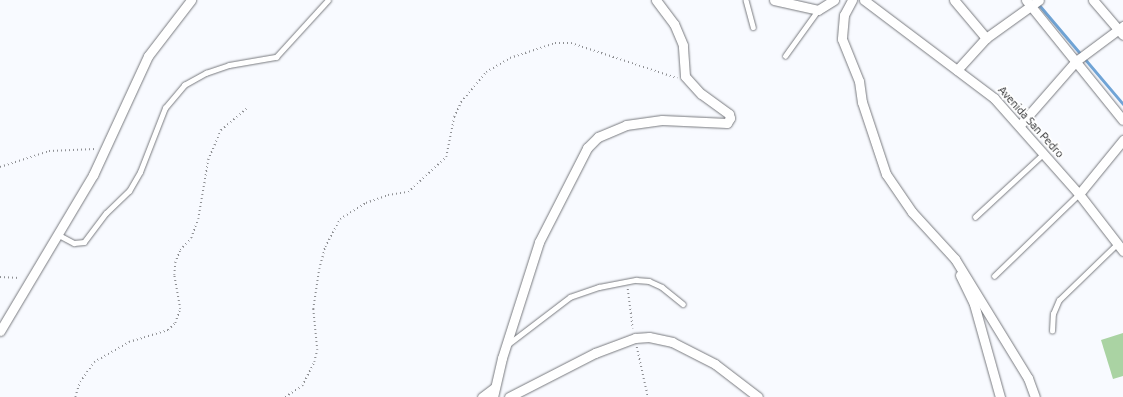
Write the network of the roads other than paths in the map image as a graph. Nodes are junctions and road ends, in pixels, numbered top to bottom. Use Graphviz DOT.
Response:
graph roads {
  1 [pos="191,0"];
  2 [pos="328,0"];
  3 [pos="656,0"];
  4 [pos="746,0"];
  5 [pos="774,0"];
  6 [pos="834,0"];
  7 [pos="852,0"];
  8 [pos="864,0"];
  9 [pos="954,0"];
  10 [pos="1039,0"];
  11 [pos="1093,0"];
  12 [pos="1029,3"];
  13 [pos="818,10"];
  14 [pos="753,27"];
  15 [pos="1121,30"];
  16 [pos="986,38"];
  17 [pos="785,56"];
  18 [pos="1076,61"];
  19 [pos="957,70"];
  20 [pos="1123,120"];
  21 [pos="1020,124"];
  22 [pos="1123,140"];
  23 [pos="1044,153"];
  24 [pos="1079,194"];
  25 [pos="975,217"];
  26 [pos="59,235"];
  27 [pos="1120,248"];
  28 [pos="956,259"];
  29 [pos="994,276"];
  30 [pos="683,304"];
  31 [pos="1052,330"];
  32 [pos="0,331"];
  33 [pos="506,346"];
  34 [pos="494,388"];
  35 [pos="482,397"];
  36 [pos="493,397"];
  37 [pos="509,397"];
  38 [pos="758,397"];
  39 [pos="1000,397"];
  40 [pos="1035,397"];
  1 -- 26 [label="street"];
  2 -- 26 [label="lane"];
  3 -- 33 [label="street"];
  4 -- 14 [label="lane"];
  5 -- 13 [label="street"];
  6 -- 13 [label="street"];
  7 -- 28 [label="street"];
  8 -- 19 [label="street, Avenida San Pedro"];
  9 -- 16 [label="street"];
  10 -- 12 [label="street"];
  11 -- 15 [label="street"];
  12 -- 16 [label="street"];
  12 -- 18 [label="street"];
  13 -- 17 [label="lane"];
  15 -- 18 [label="street"];
  16 -- 19 [label="street"];
  18 -- 20 [label="street"];
  18 -- 21 [label="street"];
  19 -- 21 [label="street, Avenida San Pedro"];
  21 -- 23 [label="street, Avenida San Pedro"];
  22 -- 24 [label="street"];
  23 -- 24 [label="street, Avenida San Pedro"];
  23 -- 25 [label="lane"];
  24 -- 27 [label="street, Avenida San Pedro"];
  24 -- 29 [label="lane"];
  26 -- 32 [label="street"];
  27 -- 31 [label="lane"];
  28 -- 39 [label="street"];
  28 -- 40 [label="street"];
  30 -- 33 [label="lane"];
  33 -- 34 [label="street"];
  34 -- 35 [label="street"];
  34 -- 36 [label="street"];
  37 -- 38 [label="street"];
}
